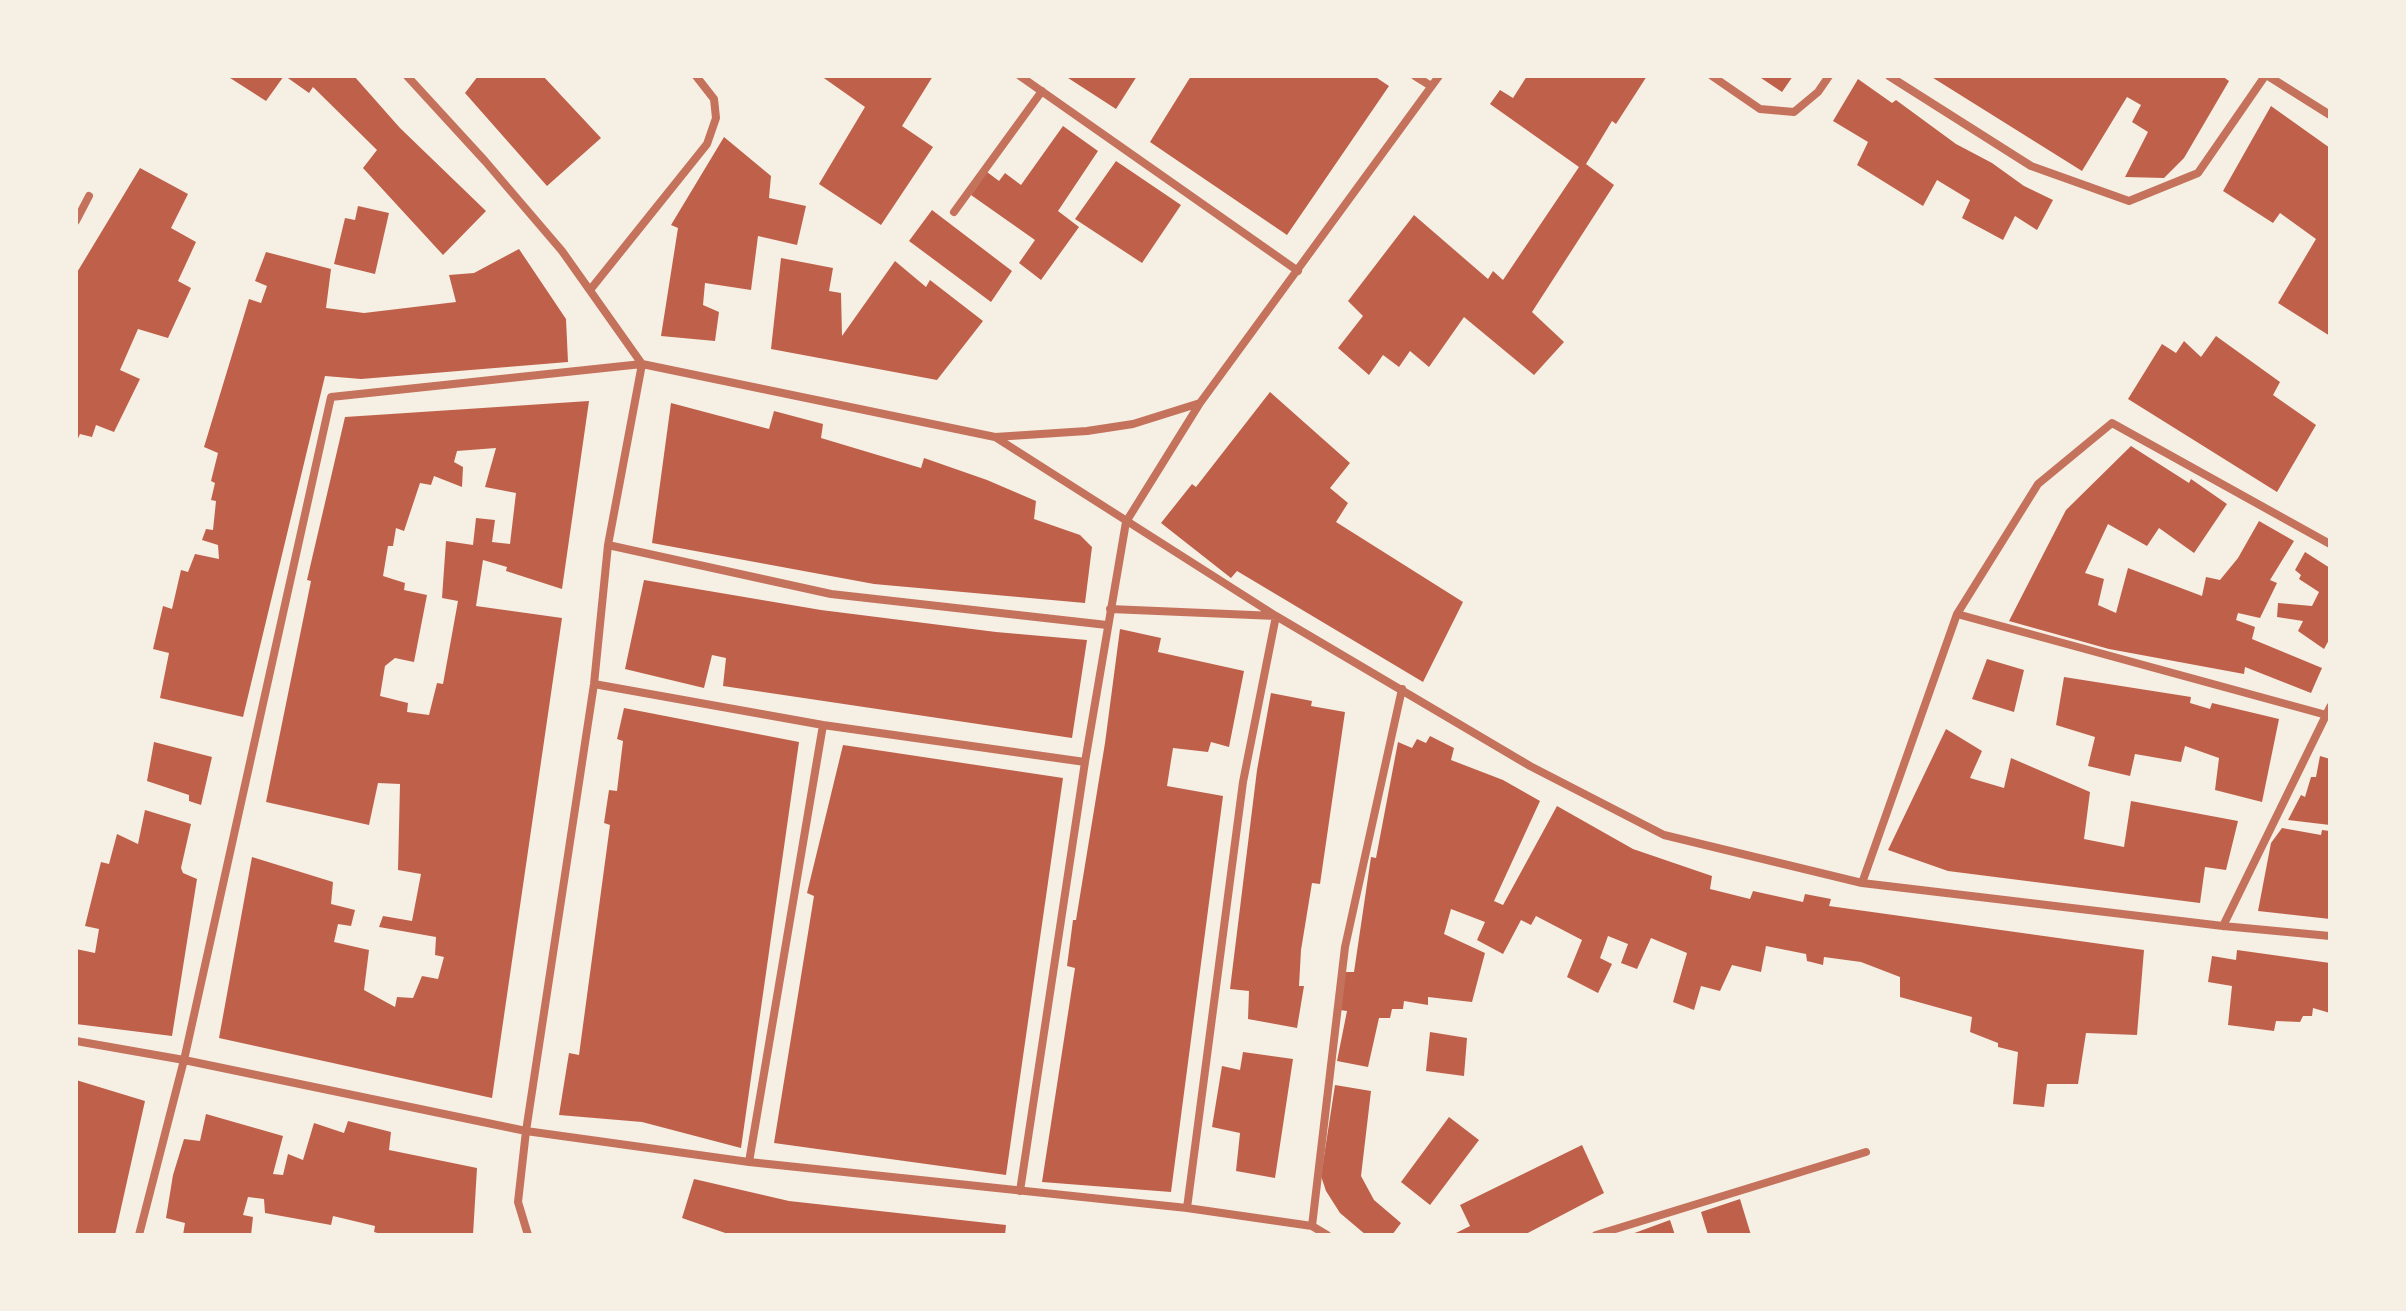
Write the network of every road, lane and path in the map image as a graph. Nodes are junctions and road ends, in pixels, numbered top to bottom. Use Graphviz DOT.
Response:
graph roads {
  1 [pos="407,76"];
  2 [pos="696,76"];
  3 [pos="1020,76"];
  4 [pos="1415,76"];
  5 [pos="1439,76"];
  6 [pos="1712,76"];
  7 [pos="1829,76"];
  8 [pos="1889,76"];
  9 [pos="2266,76"];
  10 [pos="1431,86"];
  11 [pos="1042,91"];
  12 [pos="2330,115"];
  13 [pos="89,196"];
  14 [pos="954,212"];
  15 [pos="76,221"];
  16 [pos="1298,271"];
  17 [pos="590,290"];
  18 [pos="642,364"];
  19 [pos="1200,403"];
  20 [pos="995,437"];
  21 [pos="1126,522"];
  22 [pos="2330,544"];
  23 [pos="608,545"];
  24 [pos="1110,609"];
  25 [pos="1957,614"];
  26 [pos="1276,616"];
  27 [pos="1107,625"];
  28 [pos="594,684"];
  29 [pos="1402,689"];
  30 [pos="2328,713"];
  31 [pos="823,725"];
  32 [pos="1085,762"];
  33 [pos="1862,883"];
  34 [pos="2223,926"];
  35 [pos="2330,936"];
  36 [pos="76,1041"];
  37 [pos="184,1060"];
  38 [pos="526,1131"];
  39 [pos="1866,1152"];
  40 [pos="749,1162"];
  41 [pos="1020,1191"];
  42 [pos="1187,1208"];
  43 [pos="1312,1226"];
  44 [pos="139,1235"];
  45 [pos="528,1235"];
  46 [pos="1327,1235"];
  47 [pos="1596,1235"];
  1 -- 17 [label="street"];
  2 -- 17 [label="street"];
  3 -- 11 [label="street"];
  4 -- 10 [label="street"];
  5 -- 10 [label="street"];
  6 -- 7 [label="street"];
  8 -- 9 [label="street"];
  9 -- 12 [label="street"];
  10 -- 16 [label="street"];
  11 -- 14 [label="street"];
  11 -- 16 [label="street"];
  13 -- 15 [label="street"];
  16 -- 19 [label="street"];
  17 -- 18 [label="street"];
  18 -- 20 [label="street"];
  18 -- 23 [label="street"];
  18 -- 37 [label="street"];
  19 -- 20 [label="street"];
  19 -- 21 [label="street"];
  20 -- 21 [label="street"];
  21 -- 24 [label="street"];
  21 -- 26 [label="street"];
  22 -- 25 [label="street"];
  23 -- 27 [label="street"];
  23 -- 28 [label="street"];
  24 -- 26 [label="street"];
  24 -- 27 [label="street"];
  25 -- 30 [label="street"];
  25 -- 33 [label="street"];
  26 -- 29 [label="street"];
  26 -- 42 [label="street"];
  27 -- 32 [label="street"];
  28 -- 31 [label="street"];
  28 -- 38 [label="street"];
  29 -- 33 [label="street"];
  29 -- 43 [label="street"];
  30 -- 34 [label="street"];
  31 -- 32 [label="street"];
  31 -- 40 [label="street"];
  32 -- 41 [label="street"];
  33 -- 34 [label="street"];
  34 -- 35 [label="street"];
  36 -- 37 [label="street"];
  37 -- 38 [label="street"];
  37 -- 44 [label="street"];
  38 -- 40 [label="street"];
  38 -- 45 [label="street"];
  39 -- 47 [label="street"];
  40 -- 41 [label="street"];
  41 -- 42 [label="street"];
  42 -- 43 [label="street"];
  43 -- 46 [label="street"];
}
